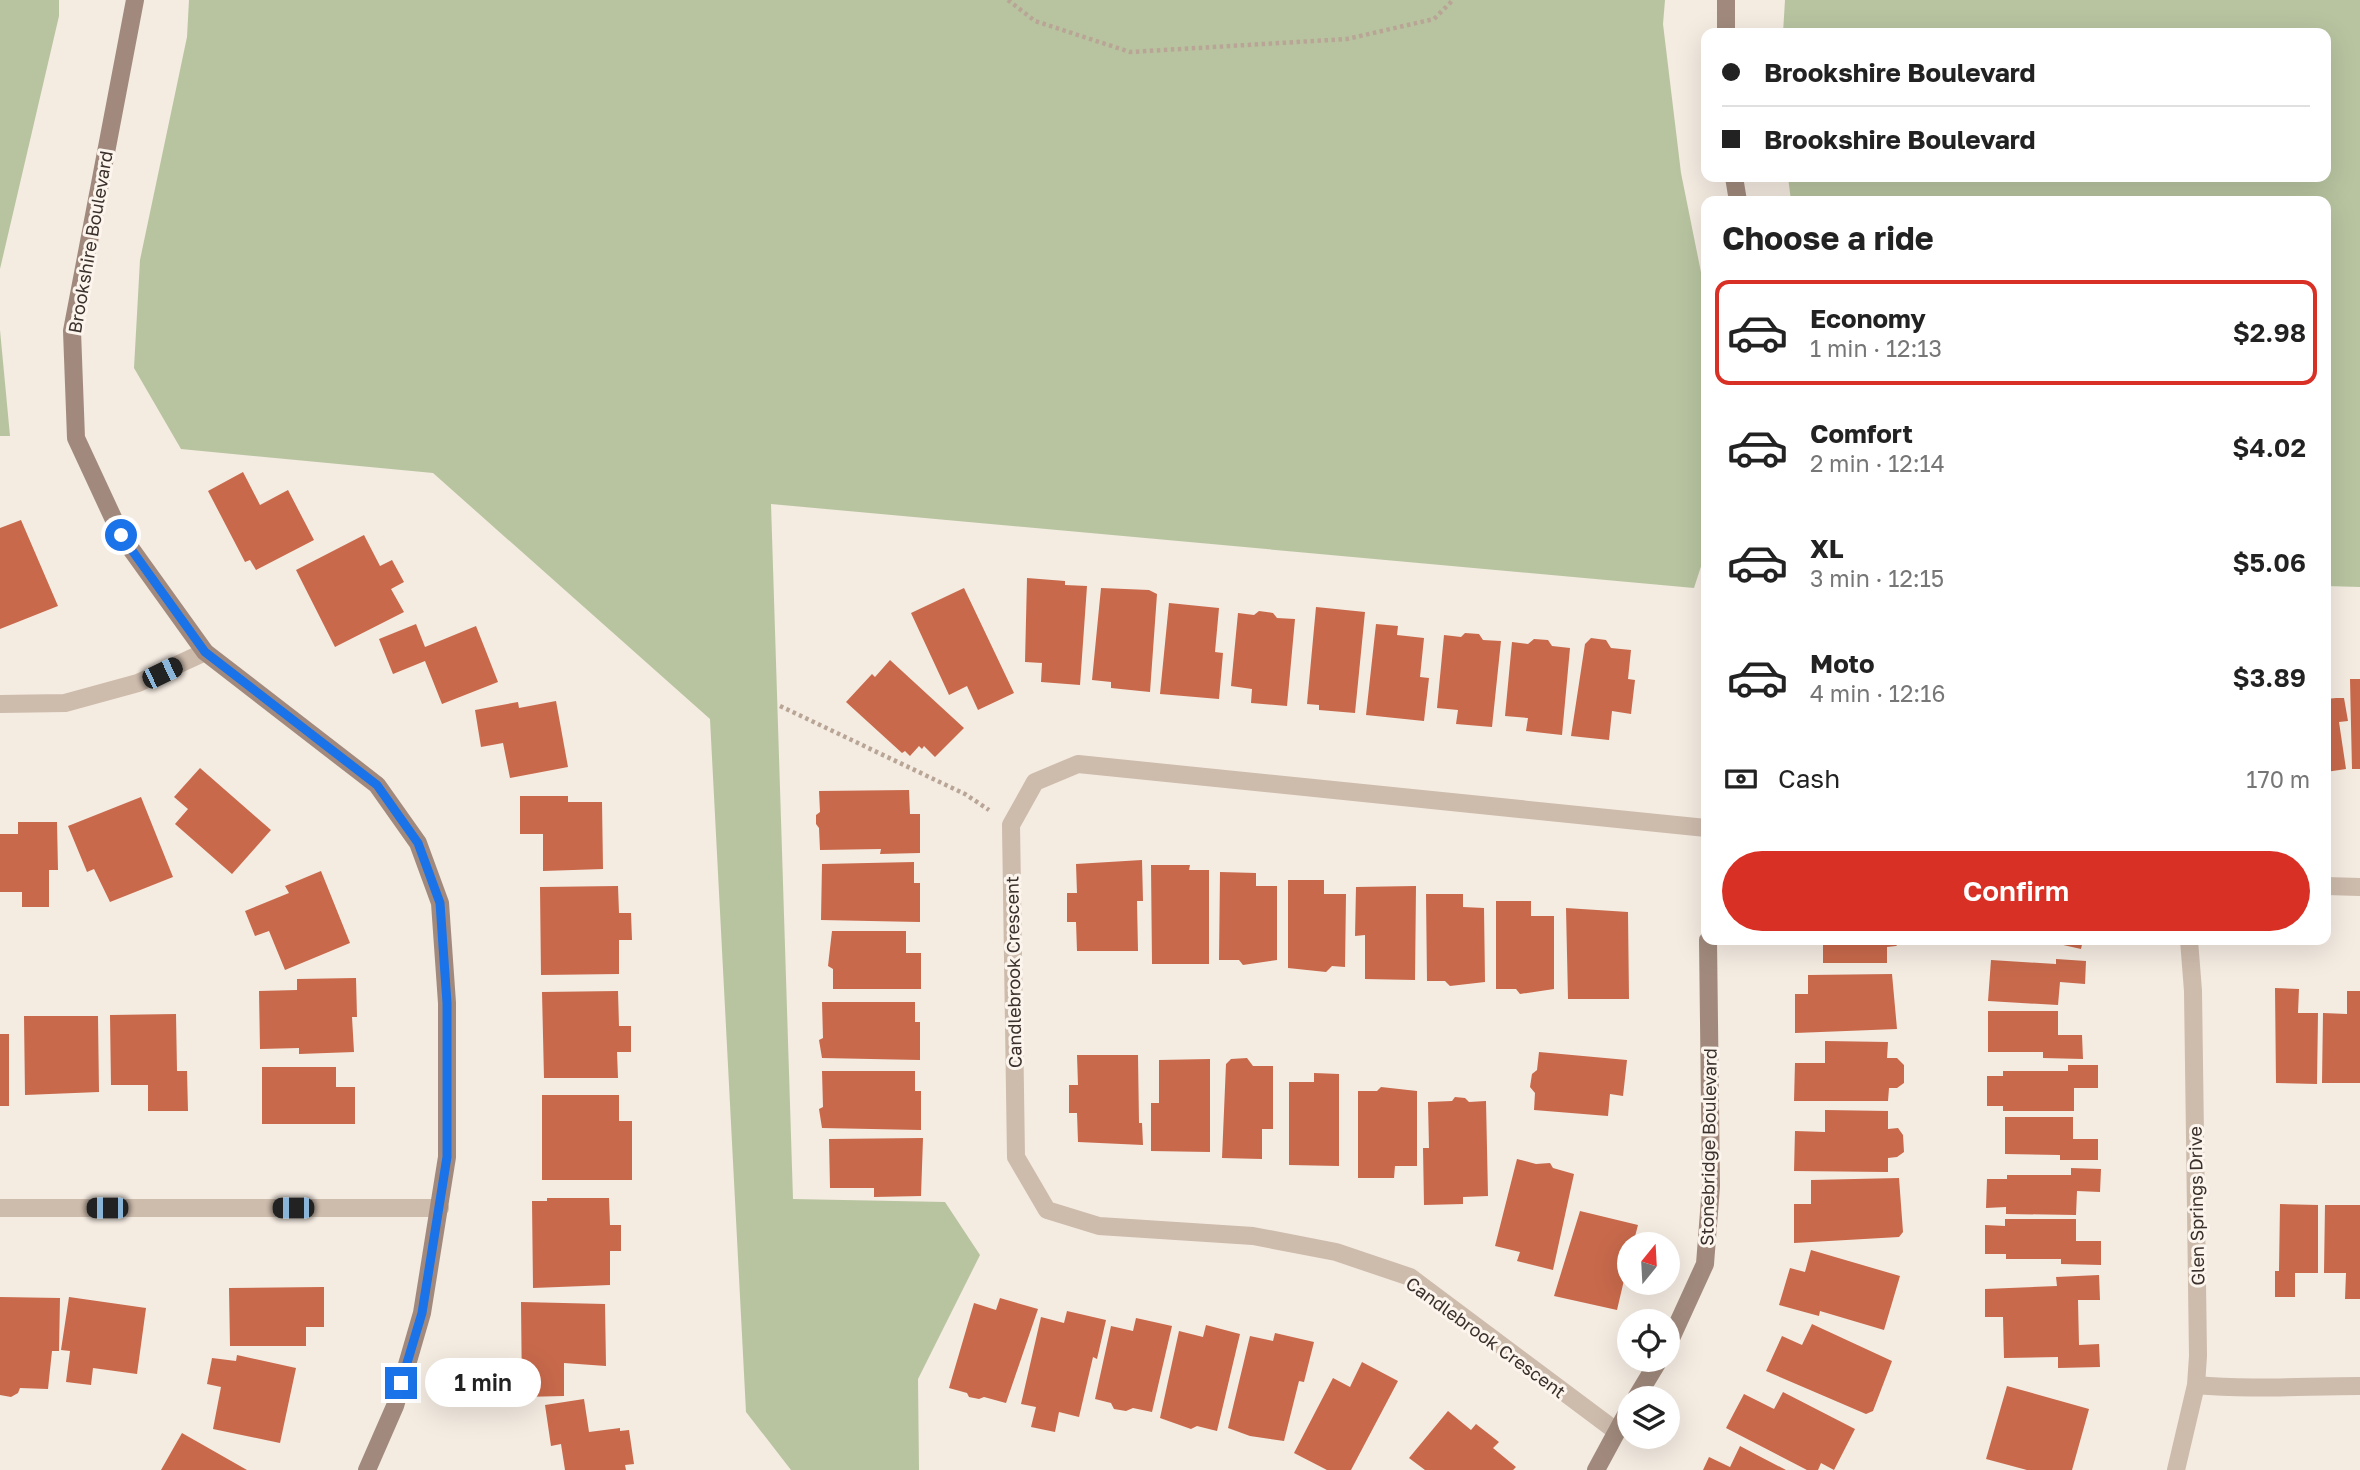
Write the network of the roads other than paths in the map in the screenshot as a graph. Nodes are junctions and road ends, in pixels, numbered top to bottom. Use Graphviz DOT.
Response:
graph roads {
  1 [pos="135,0"];
  2 [pos="1726,0"];
  3 [pos="1726,28"];
  4 [pos="205,652"];
  5 [pos="0,704"];
  6 [pos="1701,827"];
  7 [pos="2331,886"];
  8 [pos="2360,887"];
  9 [pos="1708,945"];
  10 [pos="2189,945"];
  11 [pos="0,1208"];
  12 [pos="440,1208"];
  13 [pos="1680,1319"];
  14 [pos="2196,1385"];
  15 [pos="2360,1386"];
  16 [pos="1616,1431"];
  17 [pos="367,1470"];
  18 [pos="1596,1470"];
  19 [pos="2176,1470"];
  1 -- 4 [label="street, Brookshire Boulevard"];
  2 -- 3 [label="street"];
  4 -- 5 [label="street"];
  4 -- 12 [label="street, Brookshire Boulevard"];
  6 -- 16 [label="street, Candlebrook Crescent"];
  7 -- 8 [label="street"];
  9 -- 13 [label="street, Stonebridge Boulevard"];
  10 -- 14 [label="street, Glen Springs Drive"];
  11 -- 12 [label="street"];
  12 -- 17 [label="street, Brookshire Boulevard"];
  14 -- 15 [label="street"];
  14 -- 19 [label="street, Glen Springs Drive"];
  16 -- 18 [label="street"];
}
